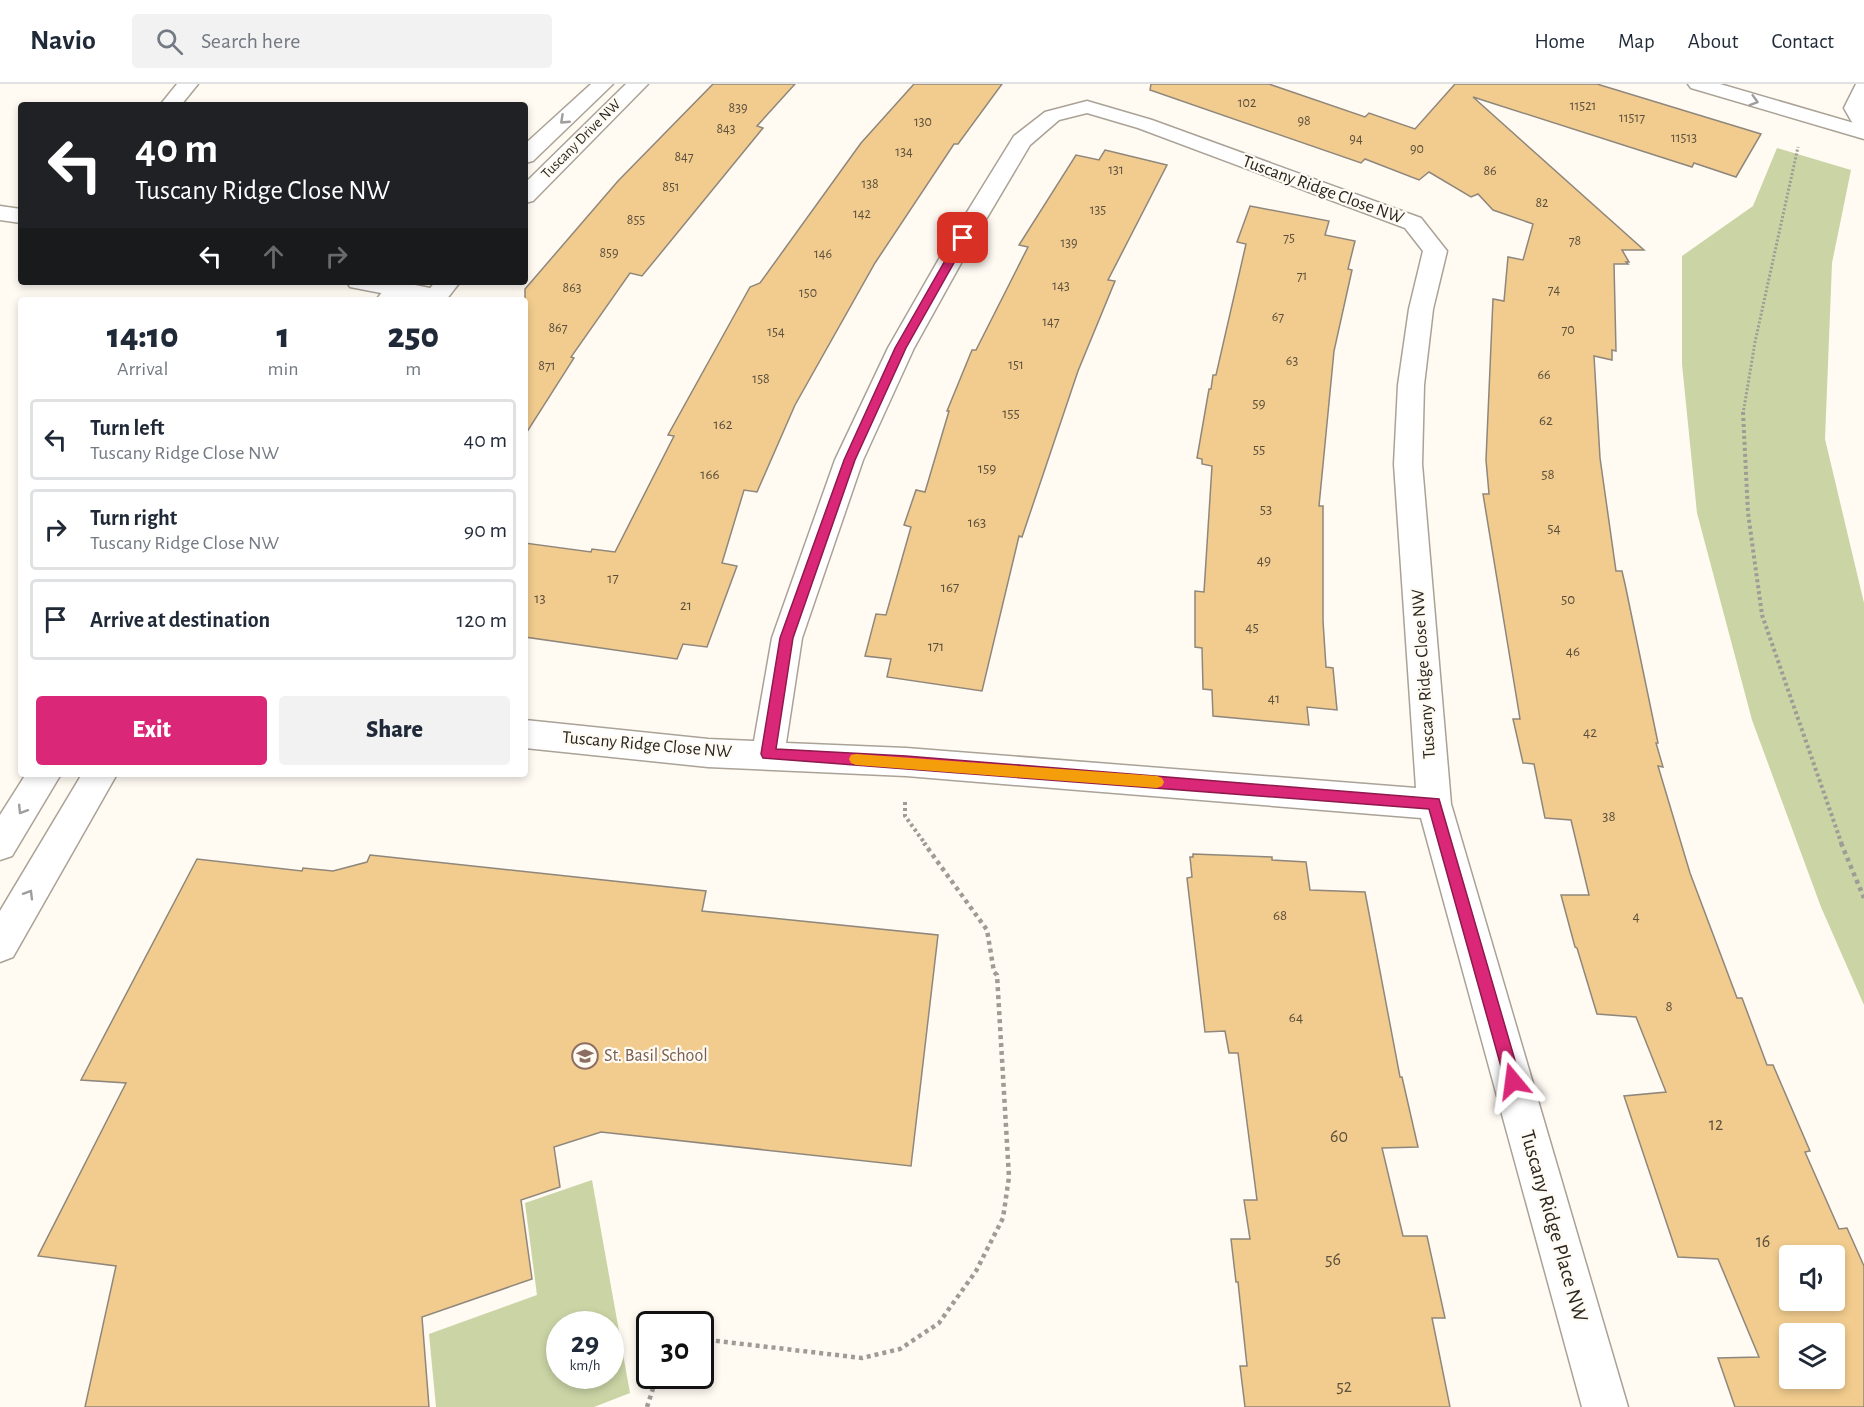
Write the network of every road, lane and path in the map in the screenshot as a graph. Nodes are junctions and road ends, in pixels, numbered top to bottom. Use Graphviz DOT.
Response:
graph roads {
  1 [pos="188,84"];
  2 [pos="603,84"];
  3 [pos="638,84"];
  4 [pos="1698,84"];
  5 [pos="1864,87"];
  6 [pos="1831,101"];
  7 [pos="173,102"];
  8 [pos="1859,110"];
  9 [pos="1864,128"];
  10 [pos="1864,133"];
  11 [pos="1800,142"];
  12 [pos="528,153"];
  13 [pos="528,193"];
  14 [pos="0,213"];
  15 [pos="18,216"];
  16 [pos="371,285"];
  17 [pos="396,291"];
  18 [pos="439,293"];
  19 [pos="528,734"];
  20 [pos="768,754"];
  21 [pos="906,762"];
  22 [pos="42,777"];
  23 [pos="98,777"];
  24 [pos="1434,804"];
  25 [pos="0,845"];
  26 [pos="1864,898"];
  27 [pos="0,945"];
  28 [pos="714,1341"];
  29 [pos="653,1389"];
  30 [pos="648,1407"];
  31 [pos="1605,1407"];
  1 -- 7 [label="street"];
  2 -- 12 [label="street, Tuscany Drive NW, one-way"];
  3 -- 13 [label="street, Tuscany Drive NW"];
  4 -- 10 [label="street, one-way"];
  5 -- 8 [label="street"];
  6 -- 8 [label="street"];
  8 -- 9 [label="street"];
  11 -- 26 [label="path"];
  14 -- 15 [label="street"];
  16 -- 17 [label="street"];
  17 -- 18 [label="street"];
  19 -- 20 [label="street, Tuscany Ridge Close NW"];
  20 -- 21 [label="street, Tuscany Ridge Close NW"];
  20 -- 24 [label="street, Tuscany Ridge Close NW"];
  21 -- 24 [label="street, Tuscany Ridge Close NW"];
  21 -- 28 [label="path"];
  22 -- 25 [label="street, one-way"];
  27 -- 23 [label="street, one-way"];
  24 -- 31 [label="street, Tuscany Ridge Place NW"];
  29 -- 30 [label="path"];
}
